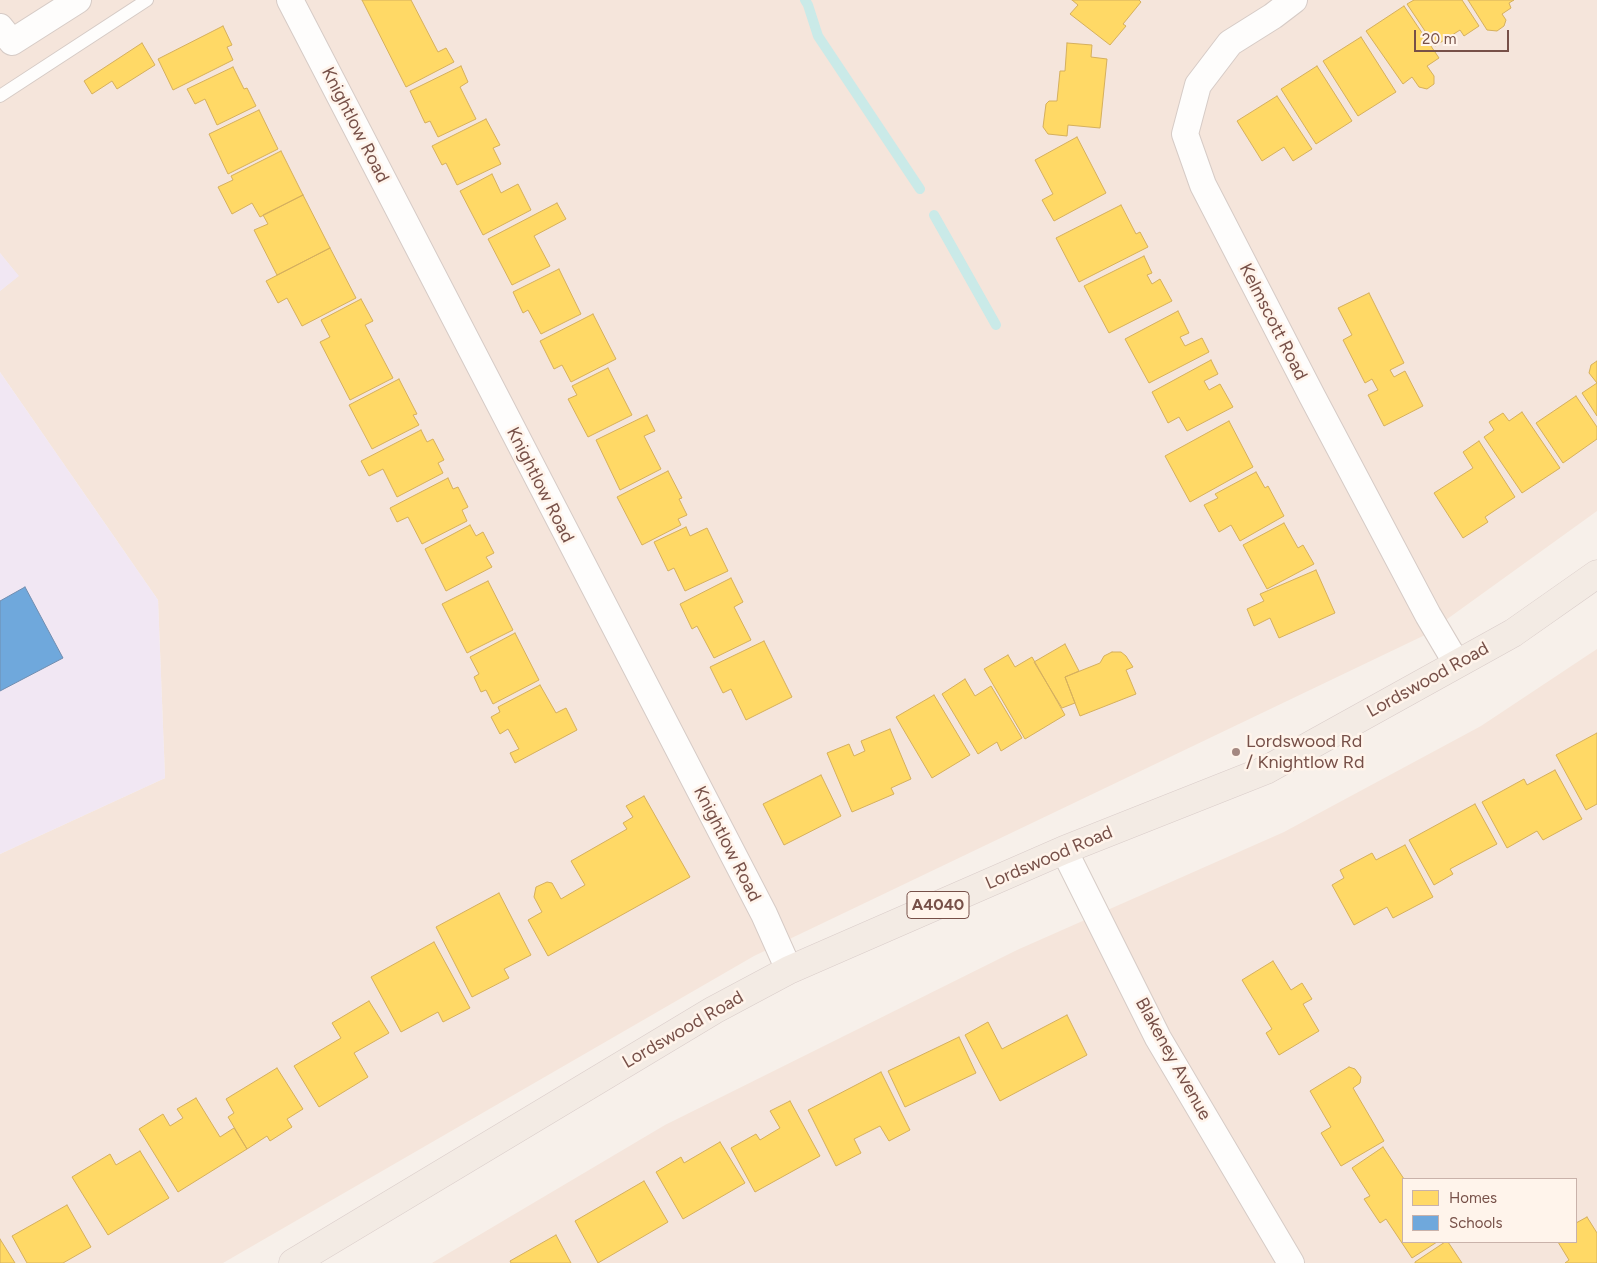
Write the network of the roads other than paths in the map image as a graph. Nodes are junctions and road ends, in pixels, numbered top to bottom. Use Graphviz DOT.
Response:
graph roads {
  1 [pos="78,0"];
  2 [pos="147,0"];
  3 [pos="290,0"];
  4 [pos="1294,0"];
  5 [pos="4,40"];
  6 [pos="0,96"];
  7 [pos="1597,574"];
  8 [pos="1457,664"];
  9 [pos="1064,850"];
  10 [pos="789,970"];
  11 [pos="293,1263"];
  12 [pos="1291,1263"];
  1 -- 5 [label="street"];
  2 -- 6 [label="lane"];
  3 -- 10 [label="street, Knightlow Road"];
  4 -- 8 [label="street, Kelmscott Road"];
  7 -- 8 [label="main road, Lordswood Road / A4040"];
  8 -- 9 [label="main road, Lordswood Road / A4040"];
  9 -- 10 [label="main road, Lordswood Road / A4040"];
  9 -- 12 [label="street, Blakeney Avenue"];
  10 -- 11 [label="main road, Lordswood Road / A4040"];
}
